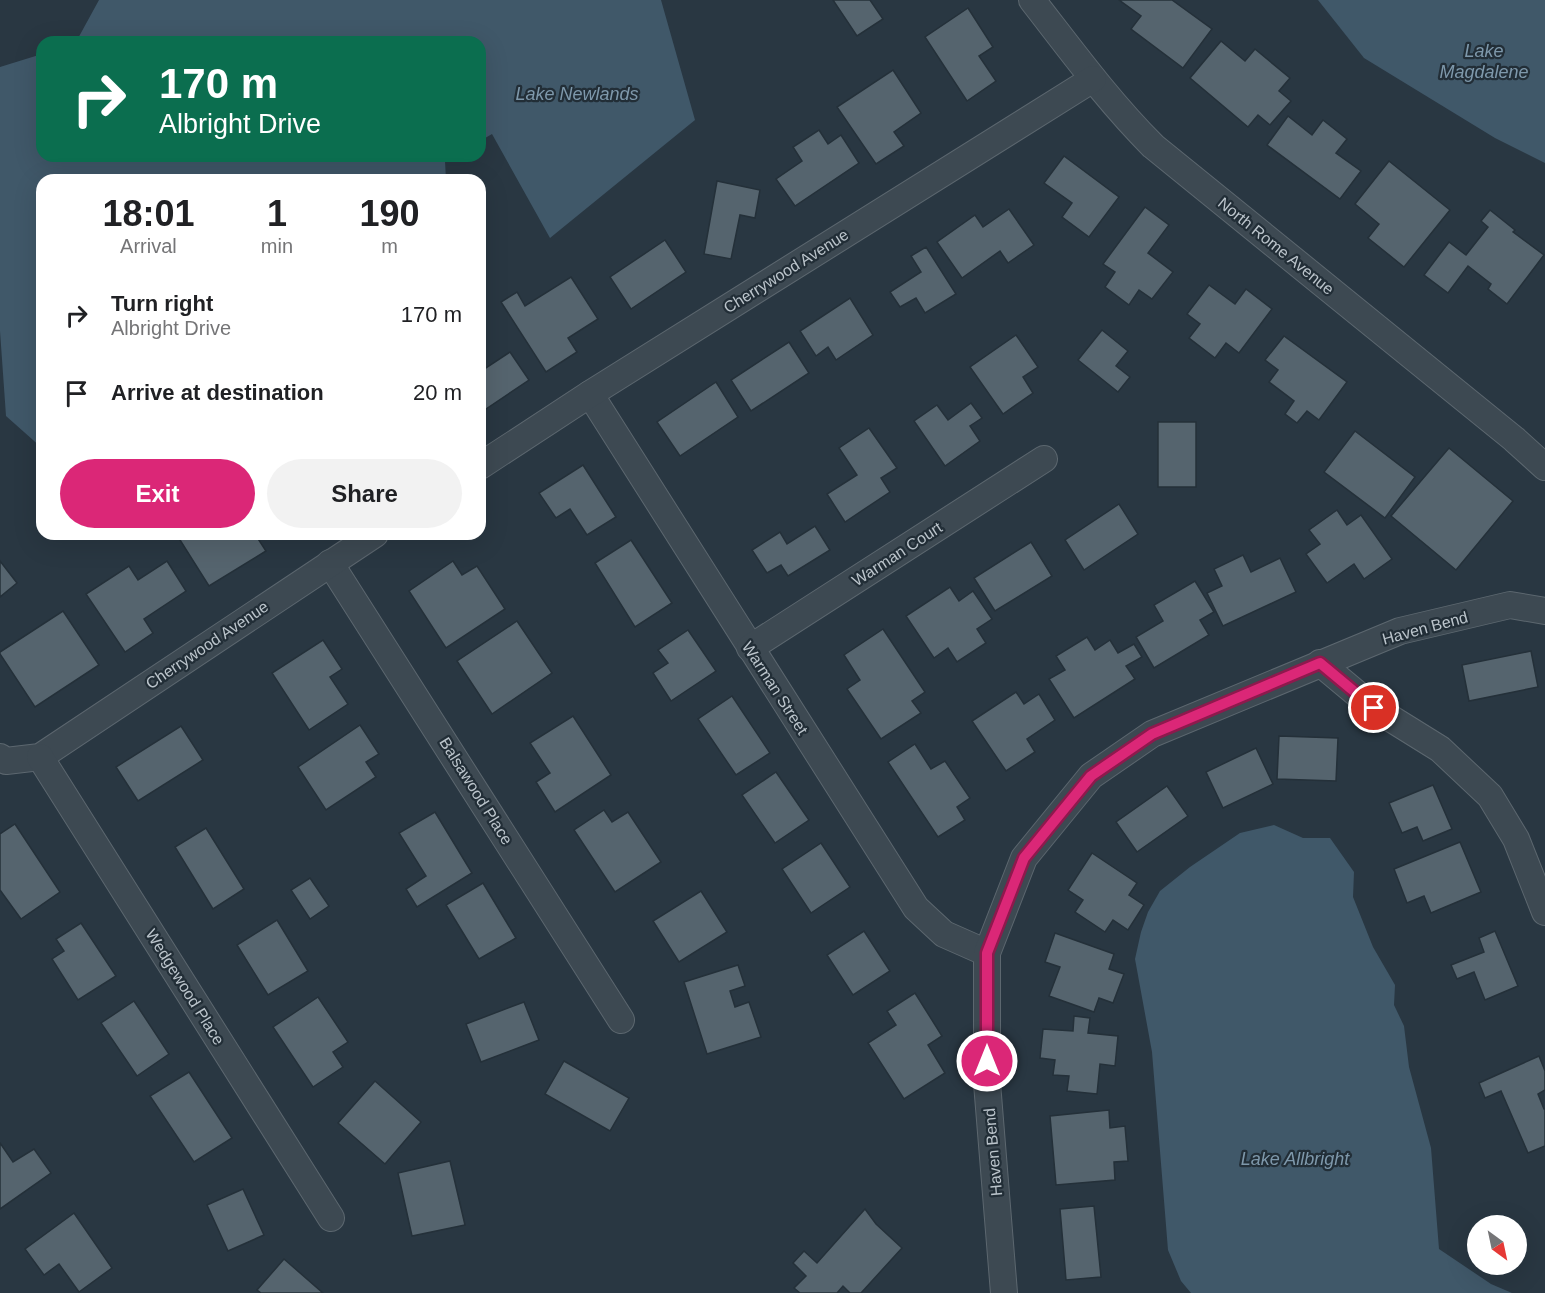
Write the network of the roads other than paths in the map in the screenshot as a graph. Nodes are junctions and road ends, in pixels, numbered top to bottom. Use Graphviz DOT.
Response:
graph roads {
  1 [pos="1032,0"];
  2 [pos="1093,79"];
  3 [pos="590,394"];
  4 [pos="1044,459"];
  5 [pos="486,461"];
  6 [pos="1545,467"];
  7 [pos="366,540"];
  8 [pos="330,563"];
  9 [pos="1545,610"];
  10 [pos="750,648"];
  11 [pos="1320,663"];
  12 [pos="0,757"];
  13 [pos="40,757"];
  14 [pos="1545,912"];
  15 [pos="987,953"];
  16 [pos="621,1020"];
  17 [pos="330,1218"];
  18 [pos="1005,1293"];
  1 -- 2 [label="street, North Rome Avenue"];
  2 -- 3 [label="street, Cherrywood Avenue"];
  2 -- 6 [label="street, North Rome Avenue"];
  3 -- 5 [label="street, Cherrywood Avenue"];
  3 -- 10 [label="street, Warman Street"];
  4 -- 10 [label="street, Warman Court"];
  7 -- 8 [label="street, Cherrywood Avenue"];
  8 -- 13 [label="street, Cherrywood Avenue"];
  8 -- 16 [label="street, Balsawood Place"];
  9 -- 11 [label="street, Haven Bend"];
  10 -- 15 [label="street, Warman Street"];
  11 -- 14 [label="street"];
  11 -- 15 [label="street, Haven Bend"];
  12 -- 13 [label="street"];
  13 -- 17 [label="street, Wedgewood Place"];
  15 -- 18 [label="street, Haven Bend"];
}
